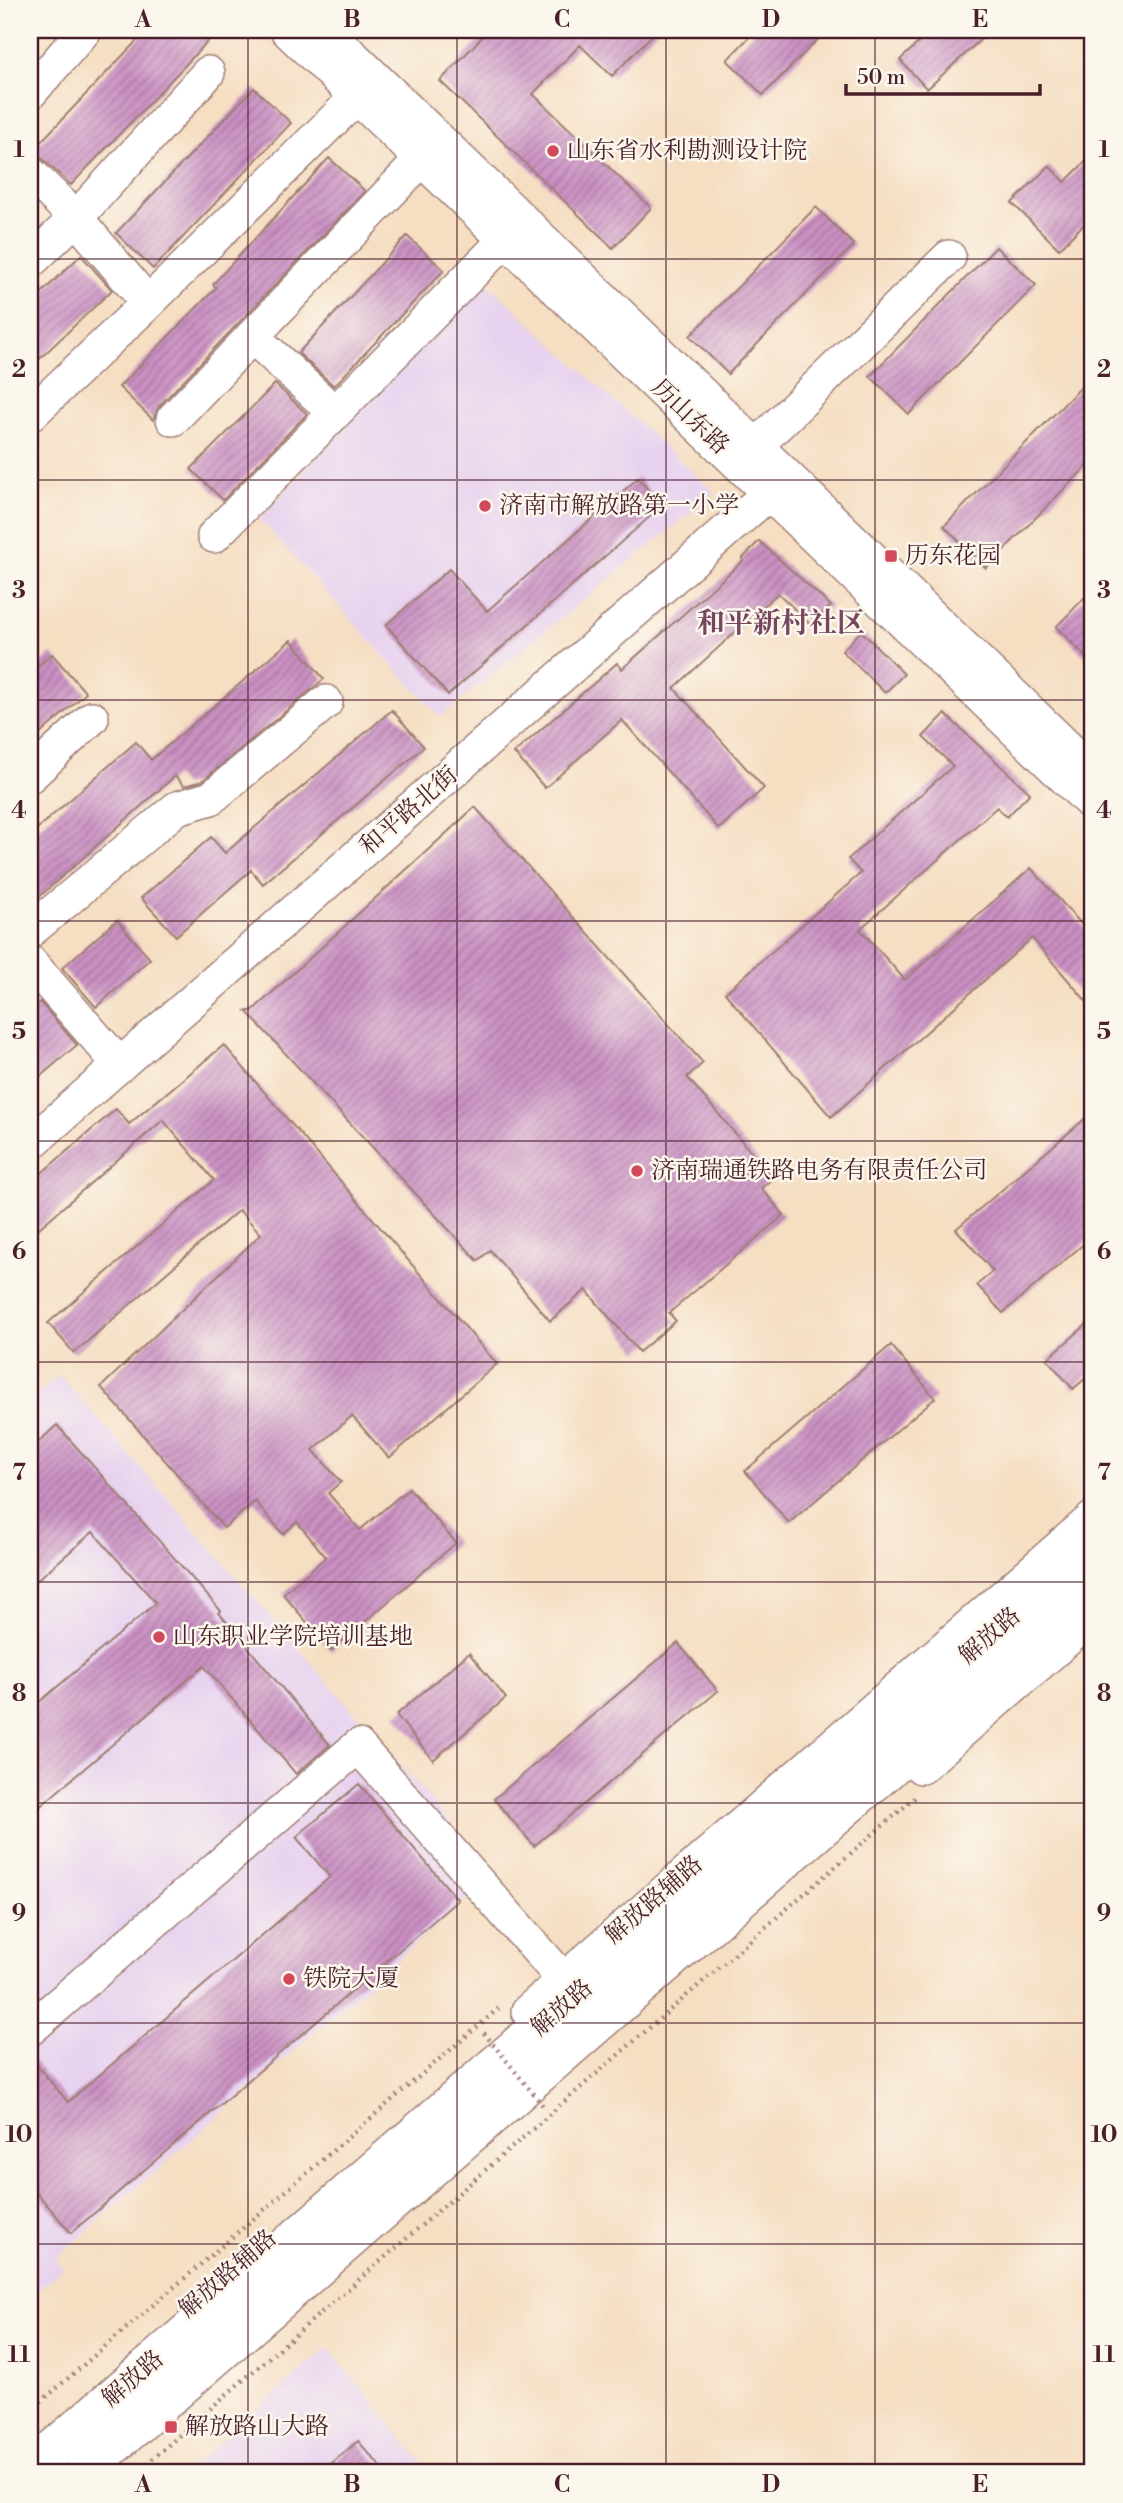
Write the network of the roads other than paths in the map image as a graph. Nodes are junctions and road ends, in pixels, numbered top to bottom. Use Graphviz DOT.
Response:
graph roads {
  1 [pos="85,30"];
  2 [pos="287,30"];
  3 [pos="326,30"];
  4 [pos="208,73"];
  5 [pos="30,93"];
  6 [pos="356,98"];
  7 [pos="421,160"];
  8 [pos="30,173"];
  9 [pos="76,218"];
  10 [pos="505,240"];
  11 [pos="949,257"];
  12 [pos="30,262"];
  13 [pos="148,303"];
  14 [pos="252,336"];
  15 [pos="335,413"];
  16 [pos="30,415"];
  17 [pos="173,419"];
  18 [pos="756,446"];
  19 [pos="778,485"];
  20 [pos="214,536"];
  21 [pos="326,702"];
  22 [pos="92,718"];
  23 [pos="1093,772"];
  24 [pos="30,776"];
  25 [pos="1093,805"];
  26 [pos="30,931"];
  27 [pos="34,975"];
  28 [pos="120,1065"];
  29 [pos="30,1144"];
  30 [pos="1093,1518"];
  31 [pos="1093,1546"];
  32 [pos="1093,1591"];
  33 [pos="1093,1617"];
  34 [pos="564,1980"];
  35 [pos="30,2029"];
  36 [pos="47,2446"];
  37 [pos="106,2473"];
  1 -- 5 [label="street"];
  2 -- 6 [label="street, 历山东路"];
  3 -- 18 [label="street, 历山东路"];
  4 -- 9 [label="street"];
  6 -- 7 [label="street, 历山东路"];
  6 -- 13 [label="street"];
  7 -- 10 [label="street, 历山东路"];
  7 -- 14 [label="street"];
  8 -- 9 [label="street"];
  9 -- 12 [label="street"];
  9 -- 13 [label="street"];
  10 -- 15 [label="street"];
  10 -- 19 [label="street, 历山东路"];
  11 -- 18 [label="street"];
  13 -- 16 [label="street"];
  14 -- 15 [label="street"];
  14 -- 17 [label="street"];
  15 -- 20 [label="street"];
  18 -- 19 [label="street, 历山东路"];
  19 -- 23 [label="street, 历山东路"];
  19 -- 25 [label="street, 历山东路"];
  19 -- 28 [label="street, 和平路北街"];
  21 -- 26 [label="street"];
  22 -- 24 [label="street"];
  27 -- 28 [label="street"];
  28 -- 29 [label="street, 和平路北街"];
  30 -- 34 [label="street, 解放路辅路"];
  31 -- 36 [label="main road, 解放路"];
  32 -- 37 [label="main road, 解放路"];
  33 -- 37 [label="street"];
  34 -- 35 [label="street"];
  34 -- 36 [label="street, 解放路辅路"];
}
